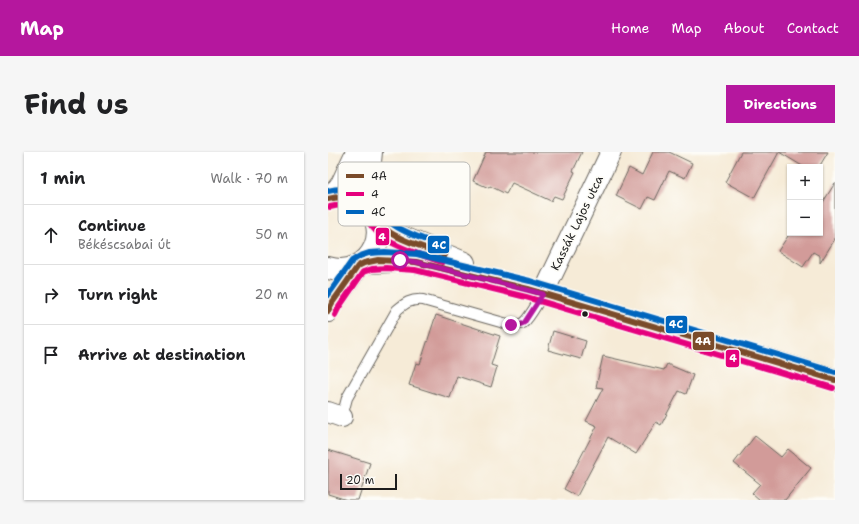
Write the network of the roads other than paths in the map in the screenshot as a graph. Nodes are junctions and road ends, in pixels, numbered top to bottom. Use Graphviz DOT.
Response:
graph roads {
  1 [pos="357,152"];
  2 [pos="371,152"];
  3 [pos="611,152"];
  4 [pos="352,162"];
  5 [pos="369,162"];
  6 [pos="338,189"];
  7 [pos="330,198"];
  8 [pos="377,226"];
  9 [pos="383,226"];
  10 [pos="360,265"];
  11 [pos="328,268"];
  12 [pos="535,292"];
  13 [pos="328,311"];
  14 [pos="835,380"];
  15 [pos="335,415"];
  1 -- 4 [label="street"];
  2 -- 5 [label="street"];
  3 -- 12 [label="street, Kassák Lajos utca"];
  6 -- 7 [label="street"];
  8 -- 10 [label="street"];
  9 -- 12 [label="street"];
  10 -- 11 [label="street"];
  10 -- 12 [label="street"];
  10 -- 13 [label="street"];
  12 -- 14 [label="street"];
  12 -- 15 [label="lane"];
}
